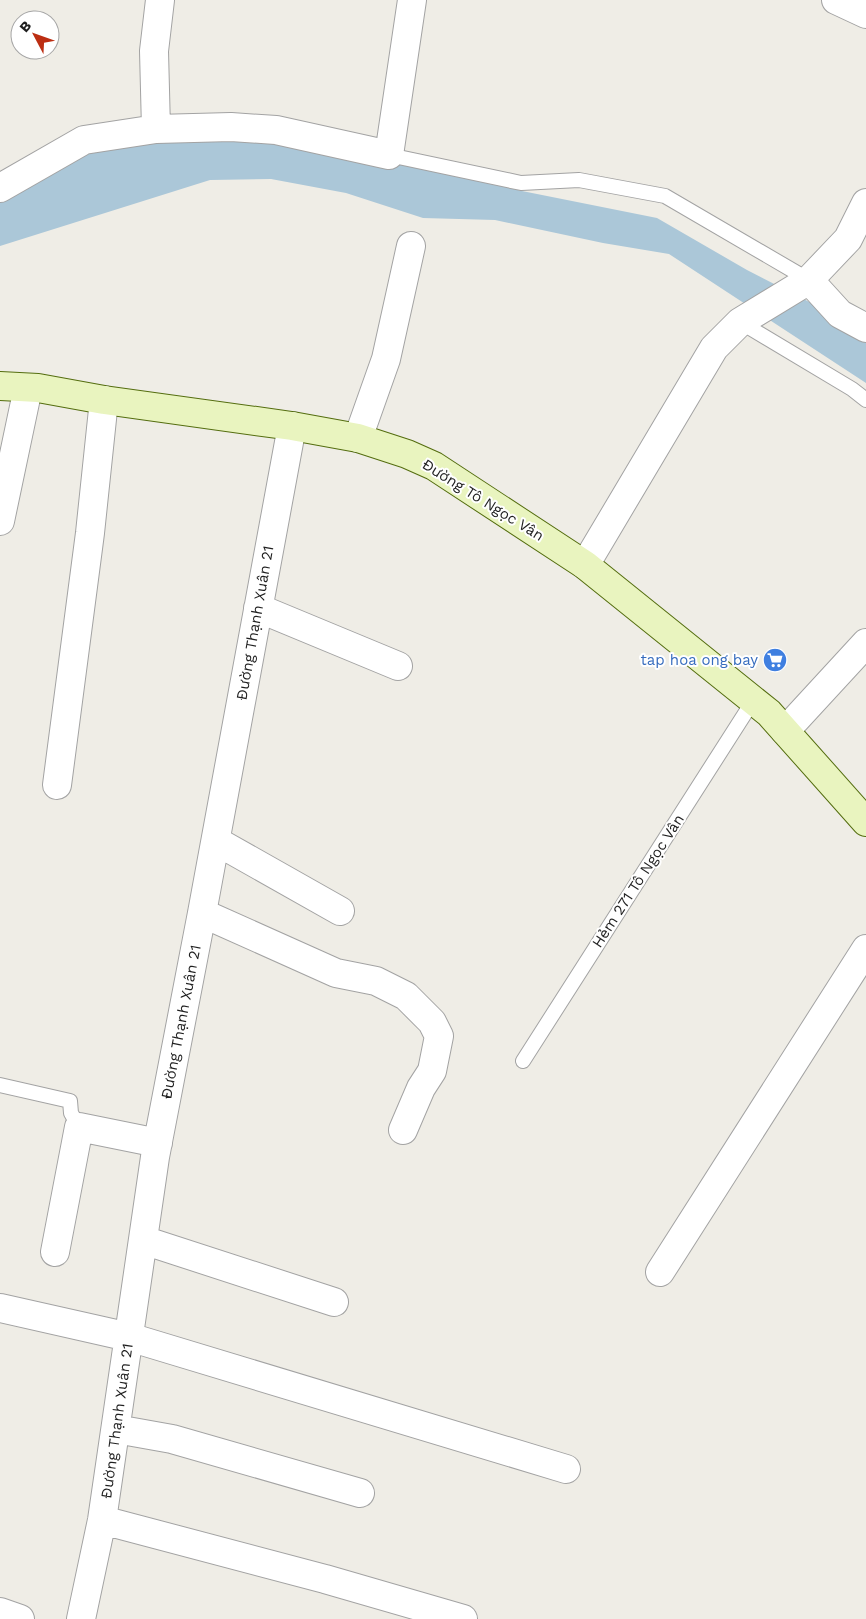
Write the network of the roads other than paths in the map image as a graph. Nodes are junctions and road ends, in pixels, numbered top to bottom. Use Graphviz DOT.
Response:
graph roads {
  1 [pos="160,0"];
  2 [pos="412,0"];
  3 [pos="836,0"];
  4 [pos="866,14"];
  5 [pos="156,129"];
  6 [pos="389,155"];
  7 [pos="0,188"];
  8 [pos="866,203"];
  9 [pos="411,246"];
  10 [pos="802,284"];
  11 [pos="740,322"];
  12 [pos="866,328"];
  13 [pos="0,386"];
  14 [pos="28,388"];
  15 [pos="104,400"];
  16 [pos="866,400"];
  17 [pos="292,426"];
  18 [pos="358,438"];
  19 [pos="0,521"];
  20 [pos="585,565"];
  21 [pos="258,608"];
  22 [pos="866,643"];
  23 [pos="398,666"];
  24 [pos="753,701"];
  25 [pos="785,731"];
  26 [pos="57,785"];
  27 [pos="866,822"];
  28 [pos="216,840"];
  29 [pos="340,912"];
  30 [pos="202,913"];
  31 [pos="866,949"];
  32 [pos="523,1061"];
  33 [pos="0,1085"];
  34 [pos="79,1127"];
  35 [pos="403,1130"];
  36 [pos="158,1143"];
  37 [pos="143,1240"];
  38 [pos="55,1252"];
  39 [pos="660,1272"];
  40 [pos="334,1302"];
  41 [pos="0,1308"];
  42 [pos="129,1336"];
  43 [pos="116,1429"];
  44 [pos="566,1468"];
  45 [pos="360,1493"];
  46 [pos="102,1520"];
  47 [pos="0,1612"];
  48 [pos="20,1619"];
  49 [pos="81,1619"];
  50 [pos="463,1619"];
  1 -- 5 [label="street"];
  2 -- 6 [label="street"];
  3 -- 4 [label="street"];
  5 -- 6 [label="street"];
  5 -- 7 [label="street"];
  6 -- 10 [label="lane"];
  8 -- 10 [label="street"];
  9 -- 18 [label="street"];
  10 -- 11 [label="street"];
  10 -- 12 [label="street"];
  11 -- 16 [label="lane"];
  11 -- 20 [label="street"];
  13 -- 14 [label="street, Đường Tô Ngọc Vân"];
  14 -- 15 [label="street, Đường Tô Ngọc Vân"];
  14 -- 19 [label="street"];
  15 -- 17 [label="street, Đường Tô Ngọc Vân"];
  15 -- 26 [label="street"];
  17 -- 18 [label="street, Đường Tô Ngọc Vân"];
  17 -- 21 [label="street, Đường Thạnh Xuân 21"];
  18 -- 20 [label="street, Đường Tô Ngọc Vân"];
  20 -- 24 [label="street, Đường Tô Ngọc Vân"];
  21 -- 23 [label="street"];
  21 -- 28 [label="street, Đường Thạnh Xuân 21"];
  22 -- 25 [label="street"];
  24 -- 25 [label="street, Đường Tô Ngọc Vân"];
  24 -- 32 [label="lane, Hẻm 271 Tô Ngọc Vân"];
  25 -- 27 [label="street, Đường Tô Ngọc Vân"];
  28 -- 29 [label="street"];
  28 -- 30 [label="street, Đường Thạnh Xuân 21"];
  30 -- 35 [label="street"];
  30 -- 36 [label="street, Đường Thạnh Xuân 21"];
  31 -- 39 [label="street"];
  33 -- 34 [label="lane"];
  34 -- 36 [label="street"];
  34 -- 38 [label="street"];
  36 -- 37 [label="street, Đường Thạnh Xuân 21"];
  37 -- 40 [label="street"];
  37 -- 42 [label="street, Đường Thạnh Xuân 21"];
  41 -- 42 [label="street"];
  42 -- 43 [label="street, Đường Thạnh Xuân 21"];
  42 -- 44 [label="street"];
  43 -- 45 [label="street"];
  43 -- 46 [label="street, Đường Thạnh Xuân 21"];
  46 -- 49 [label="street, Đường Thạnh Xuân 21"];
  46 -- 50 [label="street"];
  47 -- 48 [label="street"];
}
